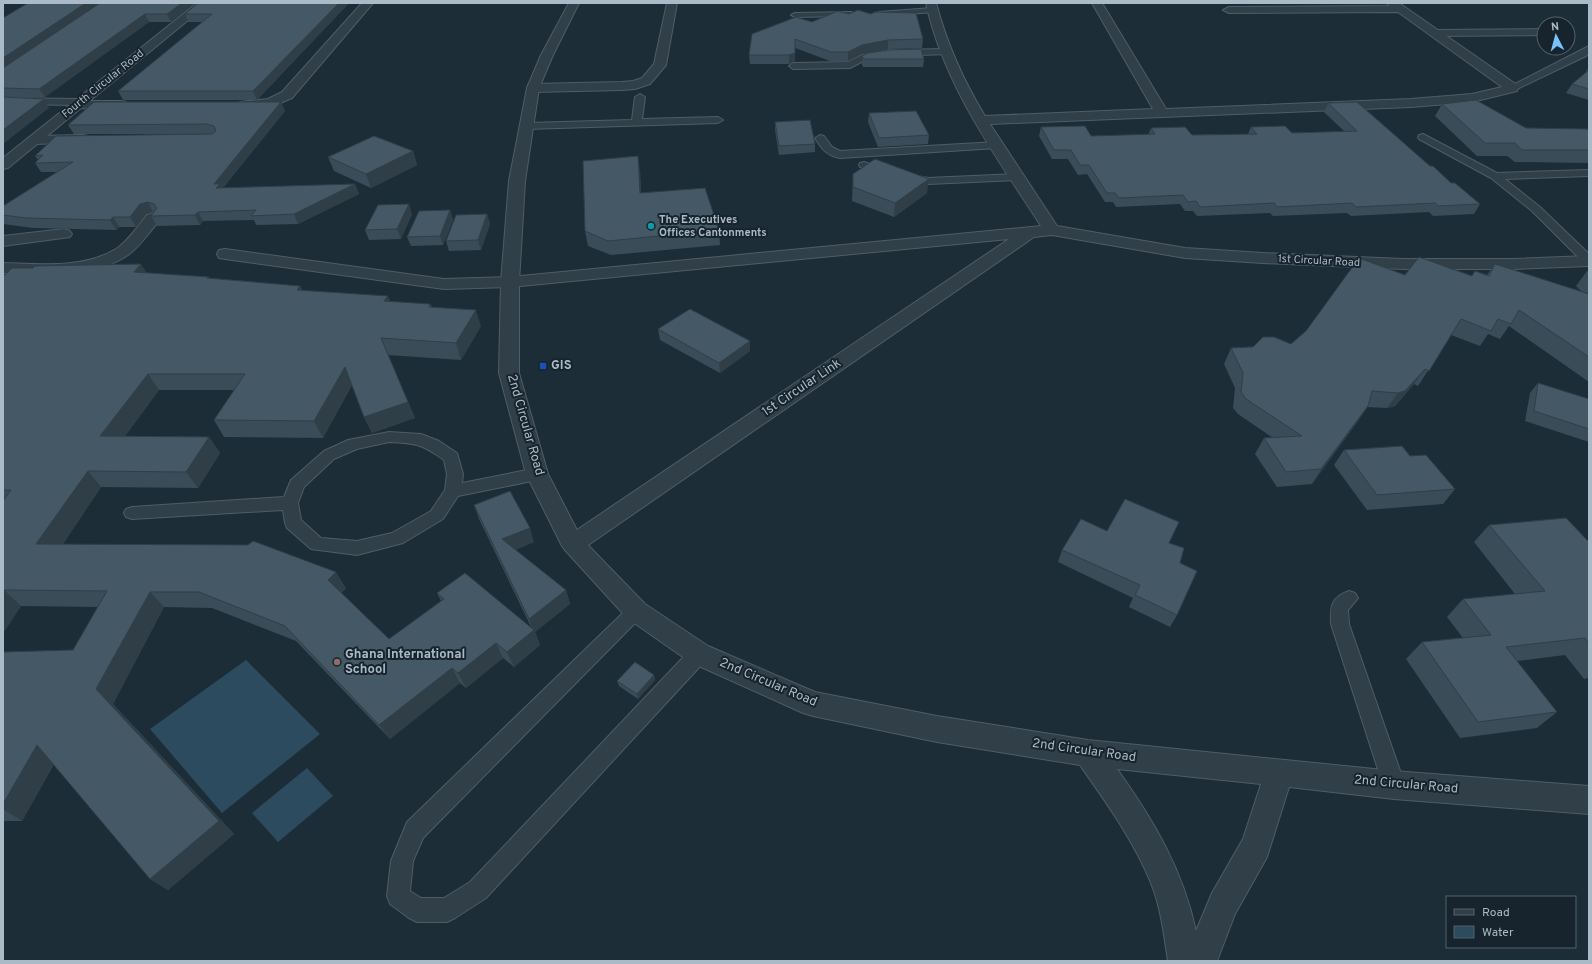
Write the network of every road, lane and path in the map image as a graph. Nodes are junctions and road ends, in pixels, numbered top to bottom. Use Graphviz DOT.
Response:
graph roads {
  1 [pos="204,3"];
  2 [pos="368,3"];
  3 [pos="574,3"];
  4 [pos="672,3"];
  5 [pos="1097,3"];
  6 [pos="931,6"];
  7 [pos="1395,6"];
  8 [pos="1229,10"];
  9 [pos="857,14"];
  10 [pos="873,14"];
  11 [pos="795,15"];
  12 [pos="1536,32"];
  13 [pos="1435,33"];
  14 [pos="1589,49"];
  15 [pos="946,52"];
  16 [pos="793,66"];
  17 [pos="533,88"];
  18 [pos="1512,88"];
  19 [pos="640,97"];
  20 [pos="3,101"];
  21 [pos="79,103"];
  22 [pos="132,105"];
  23 [pos="234,105"];
  24 [pos="1161,112"];
  25 [pos="718,120"];
  26 [pos="981,120"];
  27 [pos="637,122"];
  28 [pos="527,126"];
  29 [pos="1424,137"];
  30 [pos="820,138"];
  31 [pos="35,140"];
  32 [pos="96,140"];
  33 [pos="997,145"];
  34 [pos="7,160"];
  35 [pos="864,165"];
  36 [pos="1589,173"];
  37 [pos="1495,176"];
  38 [pos="1017,177"];
  39 [pos="153,218"];
  40 [pos="1052,230"];
  41 [pos="1032,231"];
  42 [pos="64,234"];
  43 [pos="3,241"];
  44 [pos="225,254"];
  45 [pos="1589,261"];
  46 [pos="3,268"];
  47 [pos="510,282"];
  48 [pos="537,474"];
  49 [pos="453,491"];
  50 [pos="290,502"];
  51 [pos="132,513"];
  52 [pos="573,544"];
  53 [pos="1349,598"];
  54 [pos="636,611"];
  55 [pos="699,654"];
  56 [pos="1088,753"];
  57 [pos="1279,772"];
  58 [pos="1394,785"];
  59 [pos="1589,800"];
  60 [pos="1185,961"];
  61 [pos="1200,961"];
  1 -- 21 [label="street, Fourth Circular Road"];
  2 -- 23 [label="street"];
  3 -- 17 [label="street, 2nd Circular Road"];
  4 -- 17 [label="street"];
  5 -- 24 [label="street"];
  6 -- 10 [label="lane"];
  6 -- 15 [label="street"];
  7 -- 8 [label="street"];
  7 -- 13 [label="street"];
  9 -- 11 [label="lane"];
  12 -- 13 [label="lane"];
  13 -- 18 [label="street"];
  14 -- 18 [label="lane"];
  15 -- 16 [label="lane"];
  15 -- 26 [label="street"];
  17 -- 28 [label="street, 2nd Circular Road"];
  18 -- 24 [label="street"];
  19 -- 27 [label="lane"];
  20 -- 21 [label="lane"];
  21 -- 22 [label="street"];
  21 -- 31 [label="street, Fourth Circular Road"];
  24 -- 26 [label="street"];
  25 -- 27 [label="lane"];
  26 -- 33 [label="street"];
  27 -- 28 [label="lane"];
  28 -- 47 [label="street, 2nd Circular Road"];
  29 -- 37 [label="lane"];
  30 -- 33 [label="lane"];
  31 -- 32 [label="street"];
  31 -- 34 [label="street, Fourth Circular Road"];
  33 -- 38 [label="street"];
  35 -- 38 [label="lane"];
  36 -- 37 [label="lane"];
  37 -- 45 [label="lane"];
  38 -- 40 [label="street"];
  39 -- 46 [label="street"];
  40 -- 41 [label="street, 1st Circular Road"];
  40 -- 45 [label="street, 1st Circular Road"];
  41 -- 47 [label="street, 1st Circular Road"];
  41 -- 52 [label="street, 1st Circular Link"];
  42 -- 43 [label="street"];
  44 -- 47 [label="street, 1st Circular Road"];
  47 -- 48 [label="street, 2nd Circular Road"];
  48 -- 49 [label="lane"];
  48 -- 52 [label="street, 2nd Circular Road"];
  49 -- 50 [label="lane"];
  49 -- 50 [label="lane"];
  50 -- 51 [label="lane"];
  52 -- 54 [label="street, 2nd Circular Road"];
  53 -- 58 [label="lane"];
  54 -- 55 [label="street, 2nd Circular Road"];
  54 -- 55 [label="lane"];
  55 -- 56 [label="street, 2nd Circular Road"];
  56 -- 57 [label="street, 2nd Circular Road"];
  56 -- 60 [label="street"];
  57 -- 58 [label="street, 2nd Circular Road"];
  57 -- 61 [label="street"];
  58 -- 59 [label="street, 2nd Circular Road"];
}
